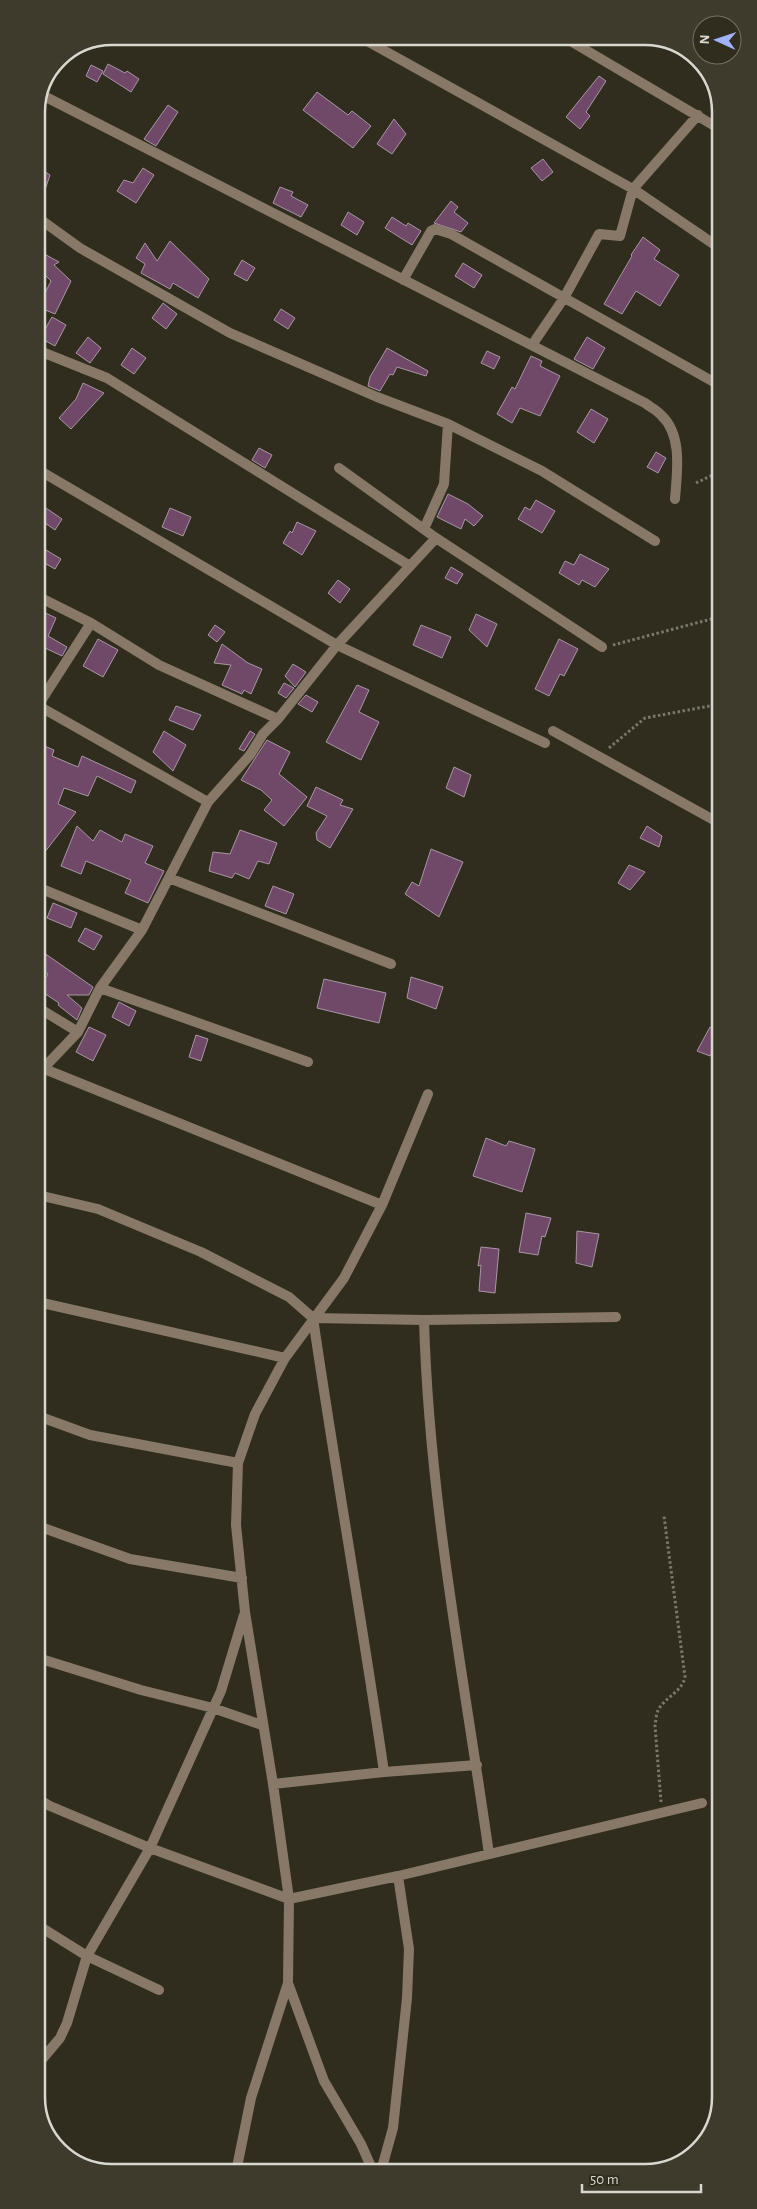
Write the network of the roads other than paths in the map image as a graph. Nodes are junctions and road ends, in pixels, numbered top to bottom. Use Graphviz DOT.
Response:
graph roads {
  1 [pos="374,45"];
  2 [pos="577,45"];
  3 [pos="47,97"];
  4 [pos="698,116"];
  5 [pos="712,124"];
  6 [pos="633,189"];
  7 [pos="45,223"];
  8 [pos="712,243"];
  9 [pos="403,280"];
  10 [pos="564,298"];
  11 [pos="532,345"];
  12 [pos="45,353"];
  13 [pos="712,381"];
  14 [pos="448,424"];
  15 [pos="339,468"];
  16 [pos="45,474"];
  17 [pos="675,499"];
  18 [pos="424,529"];
  19 [pos="436,538"];
  20 [pos="655,541"];
  21 [pos="410,566"];
  22 [pos="45,600"];
  23 [pos="91,623"];
  24 [pos="337,644"];
  25 [pos="602,647"];
  26 [pos="45,694"];
  27 [pos="45,710"];
  28 [pos="278,719"];
  29 [pos="553,731"];
  30 [pos="545,743"];
  31 [pos="208,802"];
  32 [pos="712,819"];
  33 [pos="170,878"];
  34 [pos="45,890"];
  35 [pos="142,930"];
  36 [pos="391,964"];
  37 [pos="100,988"];
  38 [pos="45,1012"];
  39 [pos="78,1032"];
  40 [pos="308,1062"];
  41 [pos="45,1066"];
  42 [pos="45,1073"];
  43 [pos="428,1094"];
  44 [pos="45,1197"];
  45 [pos="382,1205"];
  46 [pos="45,1304"];
  47 [pos="313,1318"];
  48 [pos="616,1318"];
  49 [pos="424,1320"];
  50 [pos="285,1358"];
  51 [pos="45,1419"];
  52 [pos="238,1464"];
  53 [pos="45,1529"];
  54 [pos="242,1578"];
  55 [pos="245,1612"];
  56 [pos="45,1660"];
  57 [pos="213,1708"];
  58 [pos="262,1725"];
  59 [pos="476,1766"];
  60 [pos="384,1772"];
  61 [pos="273,1784"];
  62 [pos="45,1803"];
  63 [pos="702,1803"];
  64 [pos="150,1848"];
  65 [pos="489,1854"];
  66 [pos="398,1876"];
  67 [pos="289,1899"];
  68 [pos="45,1930"];
  69 [pos="87,1956"];
  70 [pos="288,1983"];
  71 [pos="159,1990"];
  72 [pos="45,2056"];
  73 [pos="238,2164"];
  74 [pos="370,2164"];
  75 [pos="384,2164"];
  1 -- 6 [label="street"];
  2 -- 4 [label="street"];
  3 -- 9 [label="street"];
  4 -- 5 [label="street"];
  4 -- 6 [label="street"];
  6 -- 8 [label="street"];
  6 -- 10 [label="street"];
  7 -- 14 [label="street"];
  9 -- 10 [label="street"];
  9 -- 11 [label="street"];
  10 -- 11 [label="street"];
  10 -- 13 [label="street"];
  11 -- 17 [label="street"];
  12 -- 21 [label="street"];
  14 -- 18 [label="street"];
  14 -- 20 [label="street"];
  15 -- 18 [label="street"];
  16 -- 24 [label="street"];
  18 -- 19 [label="street"];
  19 -- 21 [label="street"];
  19 -- 25 [label="street"];
  21 -- 24 [label="street"];
  22 -- 23 [label="street"];
  23 -- 26 [label="street"];
  23 -- 28 [label="street"];
  24 -- 28 [label="street"];
  24 -- 30 [label="street"];
  27 -- 31 [label="street"];
  28 -- 31 [label="street"];
  29 -- 32 [label="street"];
  31 -- 33 [label="street"];
  33 -- 35 [label="street"];
  33 -- 36 [label="street"];
  34 -- 35 [label="street"];
  35 -- 37 [label="street"];
  37 -- 39 [label="street"];
  37 -- 40 [label="street"];
  38 -- 39 [label="street"];
  39 -- 41 [label="street"];
  42 -- 45 [label="street"];
  43 -- 45 [label="street"];
  44 -- 47 [label="street"];
  45 -- 47 [label="street"];
  46 -- 50 [label="street"];
  47 -- 49 [label="street"];
  47 -- 50 [label="street"];
  47 -- 60 [label="street"];
  48 -- 49 [label="street"];
  49 -- 59 [label="street"];
  50 -- 52 [label="street"];
  51 -- 52 [label="street"];
  52 -- 54 [label="street"];
  53 -- 54 [label="street"];
  54 -- 55 [label="street"];
  55 -- 57 [label="street"];
  55 -- 58 [label="street"];
  56 -- 57 [label="street"];
  57 -- 58 [label="street"];
  57 -- 64 [label="street"];
  58 -- 61 [label="street"];
  59 -- 60 [label="street"];
  59 -- 65 [label="street"];
  60 -- 61 [label="street"];
  61 -- 67 [label="street"];
  62 -- 64 [label="street"];
  63 -- 65 [label="street"];
  64 -- 67 [label="street"];
  64 -- 69 [label="street"];
  65 -- 66 [label="street"];
  66 -- 67 [label="street"];
  66 -- 75 [label="street"];
  67 -- 70 [label="street"];
  68 -- 69 [label="street"];
  69 -- 71 [label="street"];
  69 -- 72 [label="street"];
  70 -- 73 [label="street"];
  70 -- 74 [label="street"];
}
